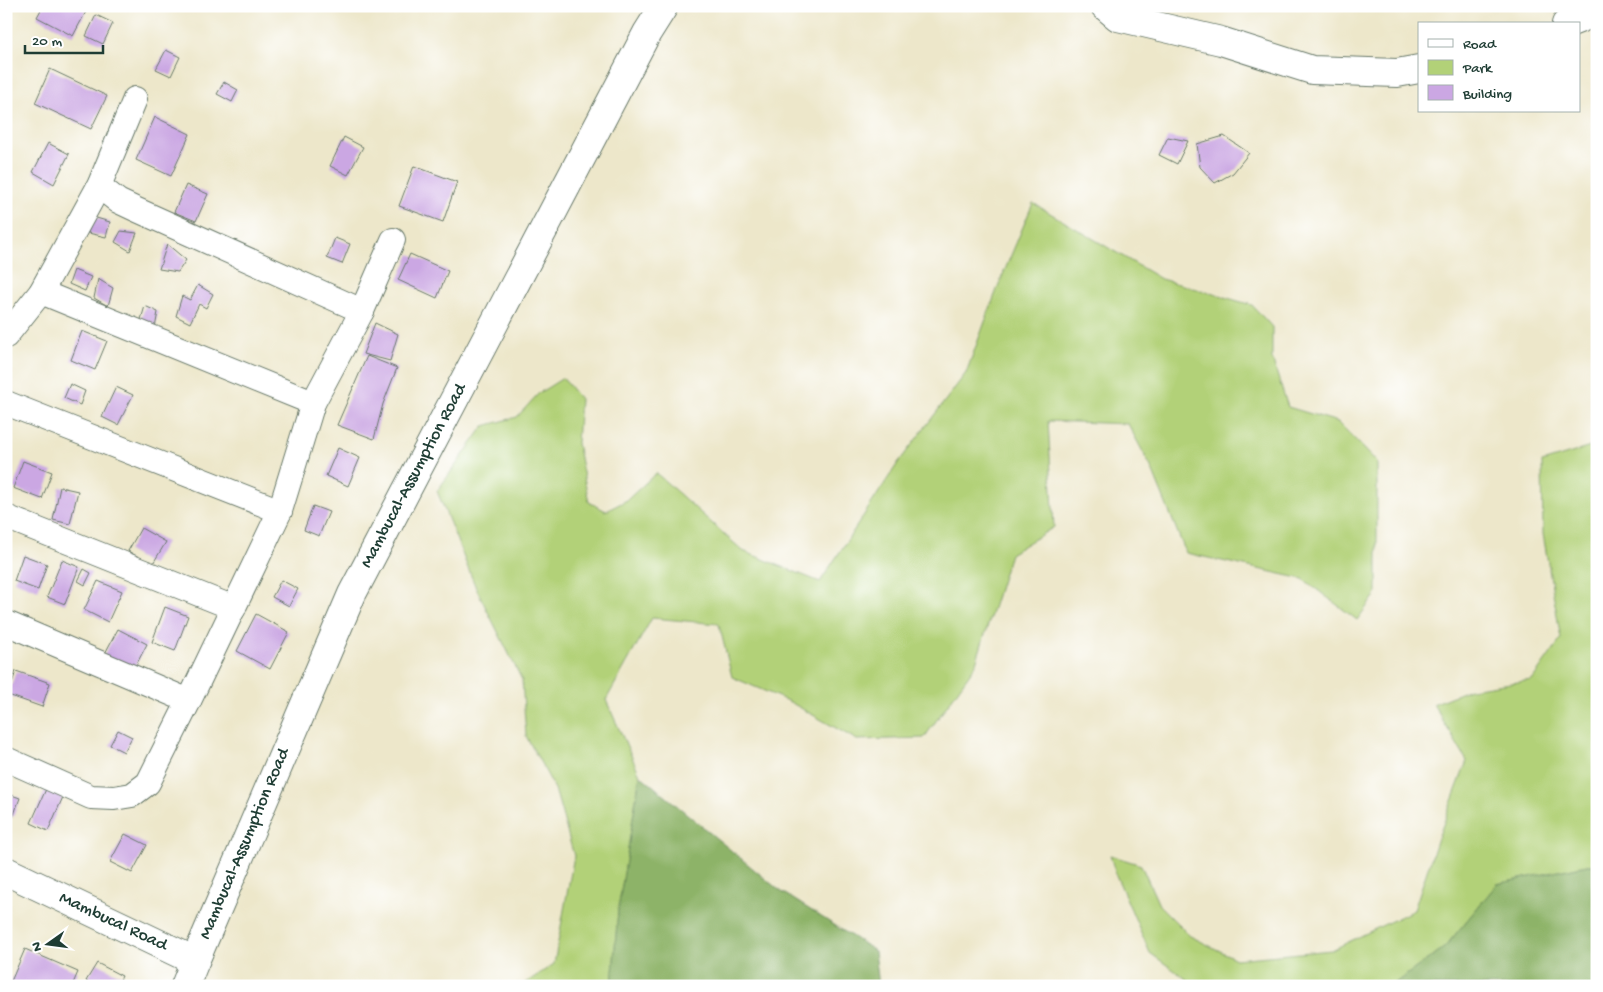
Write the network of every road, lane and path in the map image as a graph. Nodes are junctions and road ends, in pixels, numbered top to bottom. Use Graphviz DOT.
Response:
graph roads {
  1 [pos="664,6"];
  2 [pos="1105,6"];
  3 [pos="1597,12"];
  4 [pos="1571,22"];
  5 [pos="1418,69"];
  6 [pos="135,99"];
  7 [pos="99,186"];
  8 [pos="393,240"];
  9 [pos="41,292"];
  10 [pos="362,312"];
  11 [pos="6,336"];
  12 [pos="6,403"];
  13 [pos="313,403"];
  14 [pos="280,511"];
  15 [pos="6,517"];
  16 [pos="234,608"];
  17 [pos="6,624"];
  18 [pos="189,701"];
  19 [pos="6,759"];
  20 [pos="6,872"];
  21 [pos="195,961"];
  22 [pos="185,986"];
  1 -- 21 [label="street, Mambucal-Assumption Road"];
  2 -- 5 [label="street"];
  3 -- 4 [label="street"];
  6 -- 7 [label="street"];
  7 -- 9 [label="street"];
  7 -- 10 [label="street"];
  8 -- 10 [label="street"];
  9 -- 11 [label="street"];
  9 -- 13 [label="street"];
  10 -- 13 [label="street"];
  12 -- 14 [label="street"];
  13 -- 14 [label="street"];
  14 -- 16 [label="street"];
  15 -- 16 [label="street"];
  16 -- 18 [label="street"];
  17 -- 18 [label="street"];
  18 -- 19 [label="street"];
  20 -- 21 [label="street, Mambucal Road"];
  21 -- 22 [label="street"];
}
